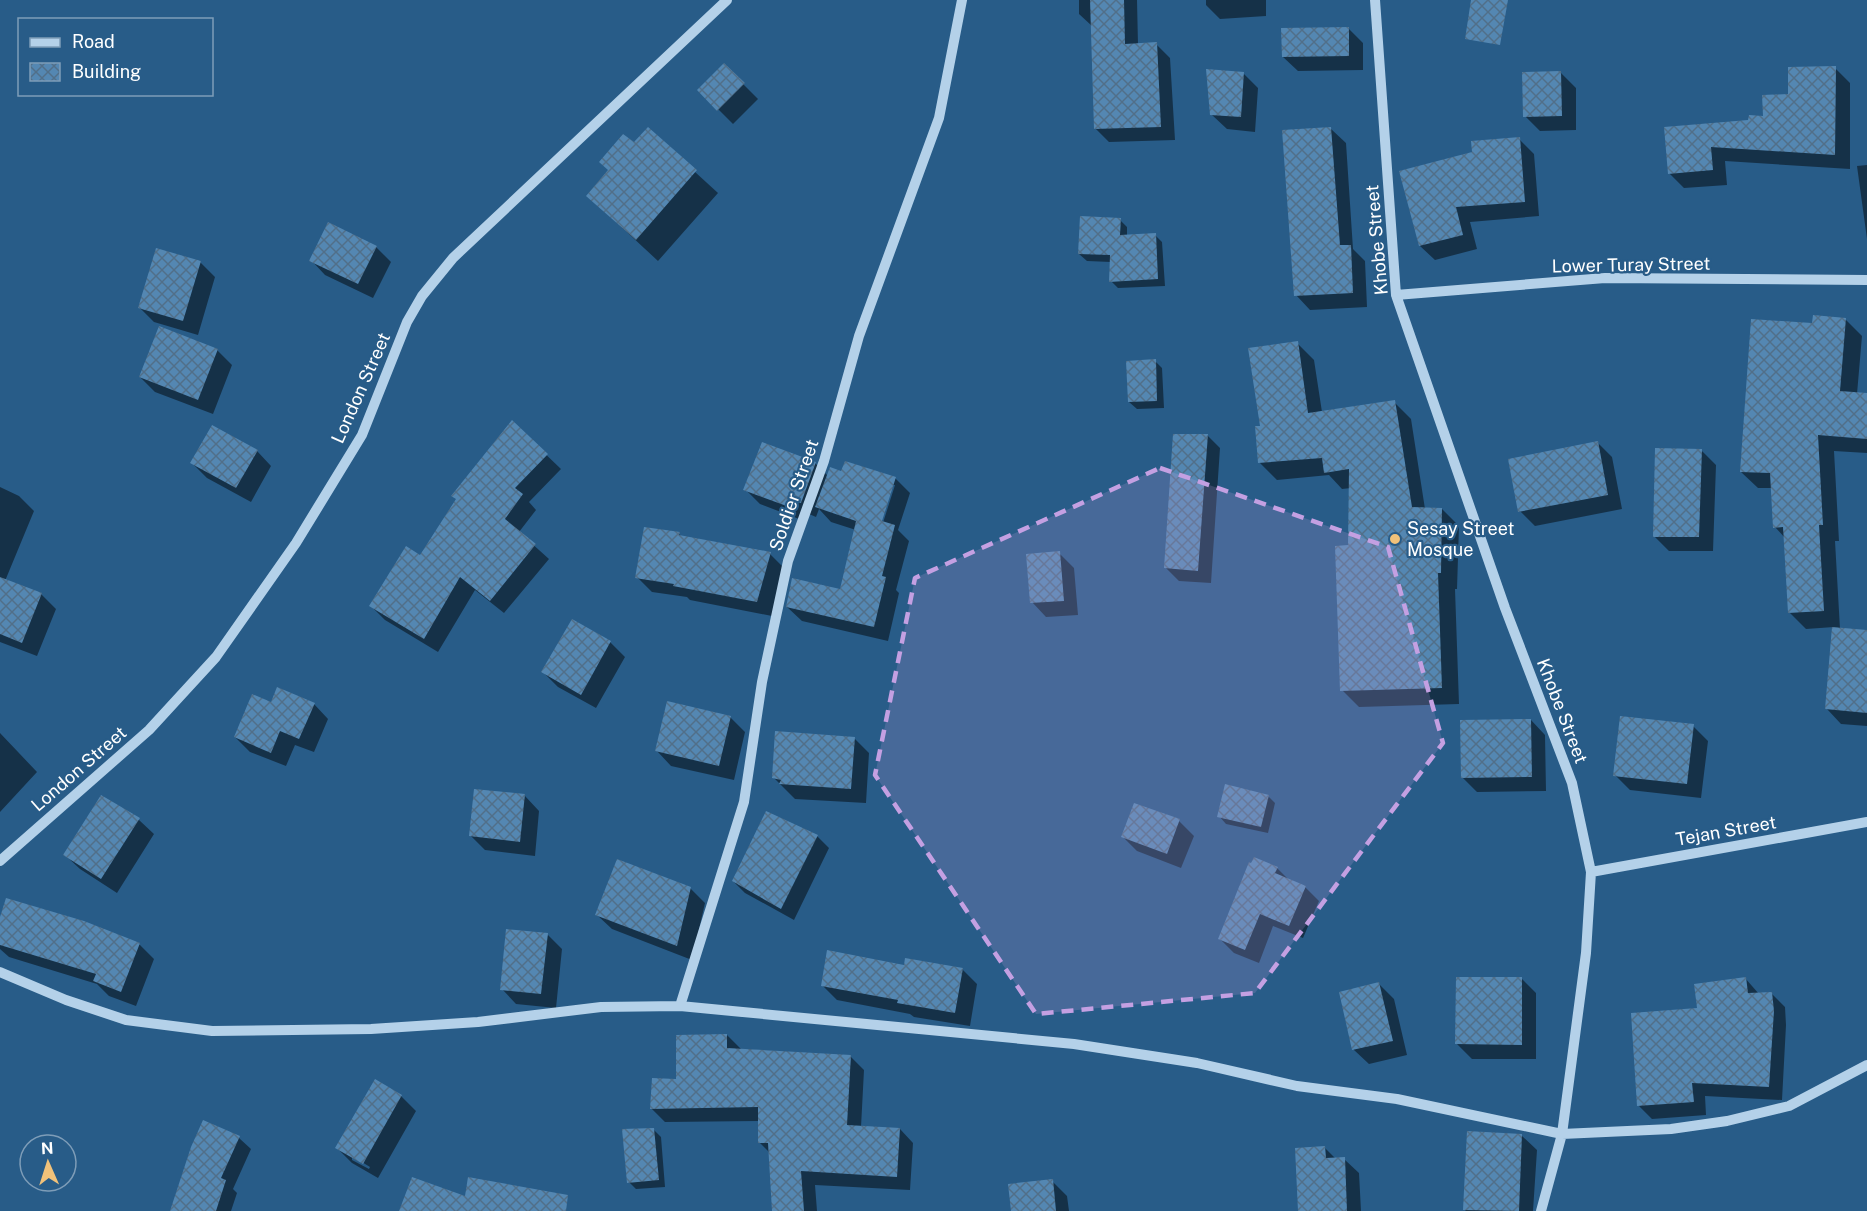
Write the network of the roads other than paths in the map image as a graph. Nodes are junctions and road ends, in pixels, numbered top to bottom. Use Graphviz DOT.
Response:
graph roads {
  1 [pos="727,0"];
  2 [pos="962,0"];
  3 [pos="1375,0"];
  4 [pos="1867,280"];
  5 [pos="1396,295"];
  6 [pos="1867,822"];
  7 [pos="0,861"];
  8 [pos="1591,872"];
  9 [pos="0,972"];
  10 [pos="680,1006"];
  11 [pos="1867,1065"];
  12 [pos="1562,1134"];
  13 [pos="1541,1211"];
  1 -- 7 [label="street, London Street"];
  2 -- 10 [label="street, Soldier Street"];
  3 -- 5 [label="street, Khobe Street"];
  4 -- 5 [label="street, Lower Turay Street"];
  5 -- 8 [label="street, Khobe Street"];
  6 -- 8 [label="street, Tejan Street"];
  8 -- 12 [label="street, Khobe Street"];
  9 -- 10 [label="street"];
  10 -- 12 [label="street"];
  11 -- 12 [label="street"];
  12 -- 13 [label="street, Khobe Street"];
}
